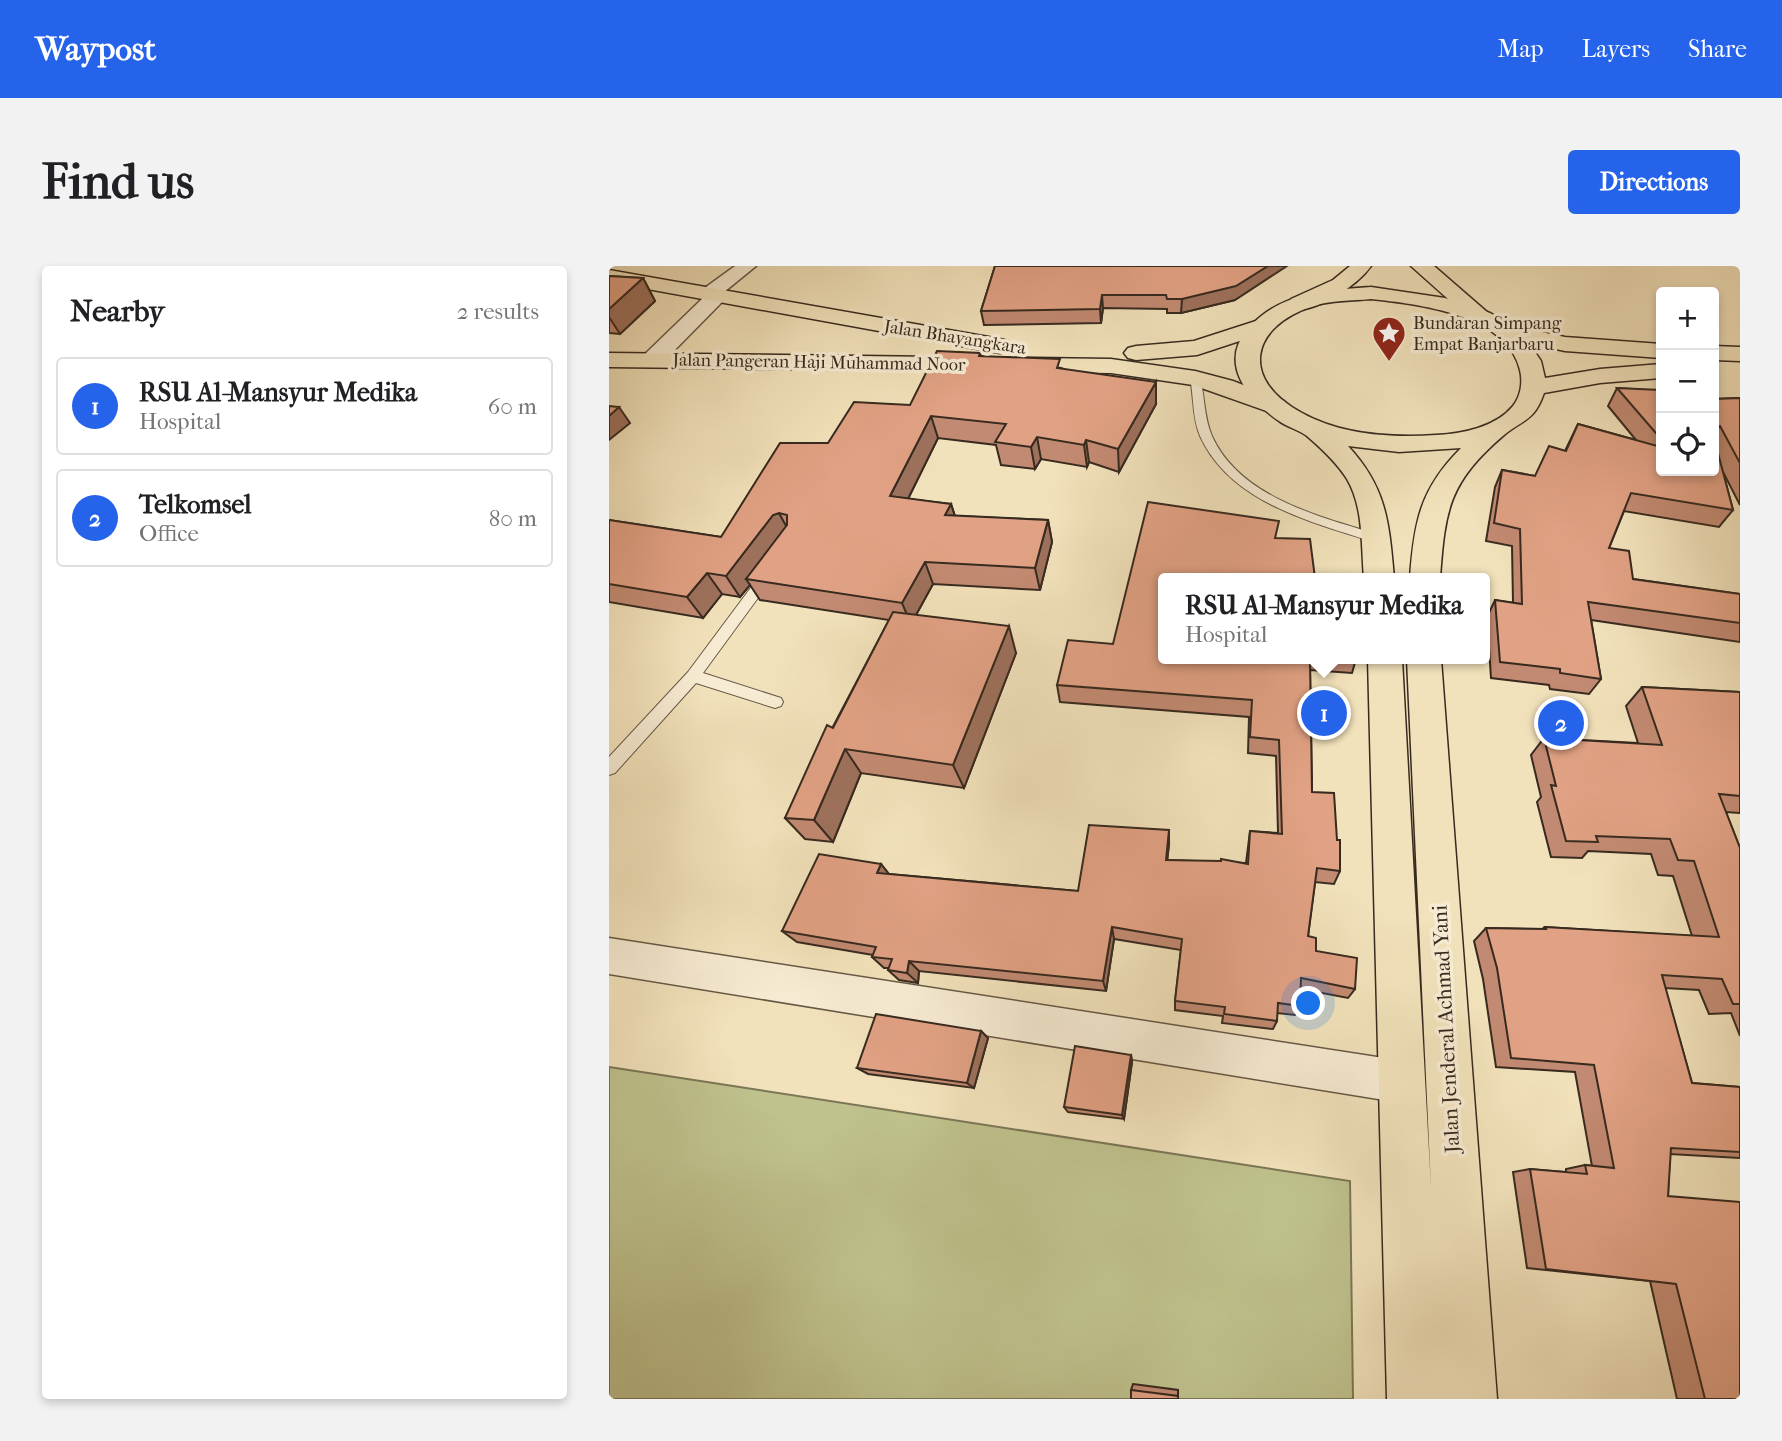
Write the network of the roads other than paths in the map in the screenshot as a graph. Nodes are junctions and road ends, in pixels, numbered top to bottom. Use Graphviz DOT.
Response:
graph roads {
  1 [pos="747,266"];
  2 [pos="1361,266"];
  3 [pos="1421,266"];
  4 [pos="609,276"];
  5 [pos="713,295"];
  6 [pos="1299,304"];
  7 [pos="1484,319"];
  8 [pos="1259,327"];
  9 [pos="1509,332"];
  10 [pos="1656,351"];
  11 [pos="978,354"];
  12 [pos="1719,354"];
  13 [pos="1740,354"];
  14 [pos="609,360"];
  15 [pos="652,360"];
  16 [pos="1656,371"];
  17 [pos="1719,371"];
  18 [pos="1740,371"];
  19 [pos="1195,378"];
  20 [pos="1534,387"];
  21 [pos="1275,406"];
  22 [pos="1312,427"];
  23 [pos="1499,428"];
  24 [pos="1375,538"];
  25 [pos="775,564"];
  26 [pos="1378,573"];
  27 [pos="1425,573"];
  28 [pos="1385,664"];
  29 [pos="1424,664"];
  30 [pos="693,676"];
  31 [pos="775,702"];
  32 [pos="609,768"];
  33 [pos="609,956"];
  34 [pos="1403,1082"];
  35 [pos="1415,1399"];
  36 [pos="1469,1399"];
  1 -- 5 [label="street"];
  2 -- 6 [label="main road"];
  3 -- 7 [label="main road"];
  4 -- 5 [label="main road, Jalan Bhayangkara"];
  5 -- 11 [label="main road, Jalan Bhayangkara"];
  5 -- 15 [label="street"];
  6 -- 7 [label="main road"];
  6 -- 8 [label="main road"];
  7 -- 9 [label="main road"];
  8 -- 11 [label="main road, Jalan Bhayangkara"];
  8 -- 21 [label="main road"];
  9 -- 10 [label="main road"];
  9 -- 20 [label="main road"];
  11 -- 15 [label="main road, Jalan Pangeran Haji Muhammad Noor"];
  11 -- 19 [label="main road, Jalan Pangeran Haji Muhammad Noor"];
  12 -- 13 [label="main road"];
  14 -- 15 [label="main road, Jalan Pangeran Haji Muhammad Noor"];
  16 -- 20 [label="main road"];
  17 -- 18 [label="main road"];
  19 -- 21 [label="main road, Jalan Pangeran Haji Muhammad Noor"];
  19 -- 24 [label="lane"];
  20 -- 23 [label="main road"];
  21 -- 22 [label="main road"];
  22 -- 23 [label="main road"];
  22 -- 24 [label="main road"];
  23 -- 27 [label="main road"];
  24 -- 26 [label="main road"];
  25 -- 30 [label="lane"];
  28 -- 34 [label="main road, Jalan Jenderal Achmad Yani"];
  29 -- 36 [label="main road, Jalan Jenderal Achmad Yani"];
  30 -- 31 [label="lane"];
  30 -- 32 [label="lane"];
  33 -- 34 [label="street"];
  34 -- 35 [label="main road, Jalan Jenderal Achmad Yani"];
}
